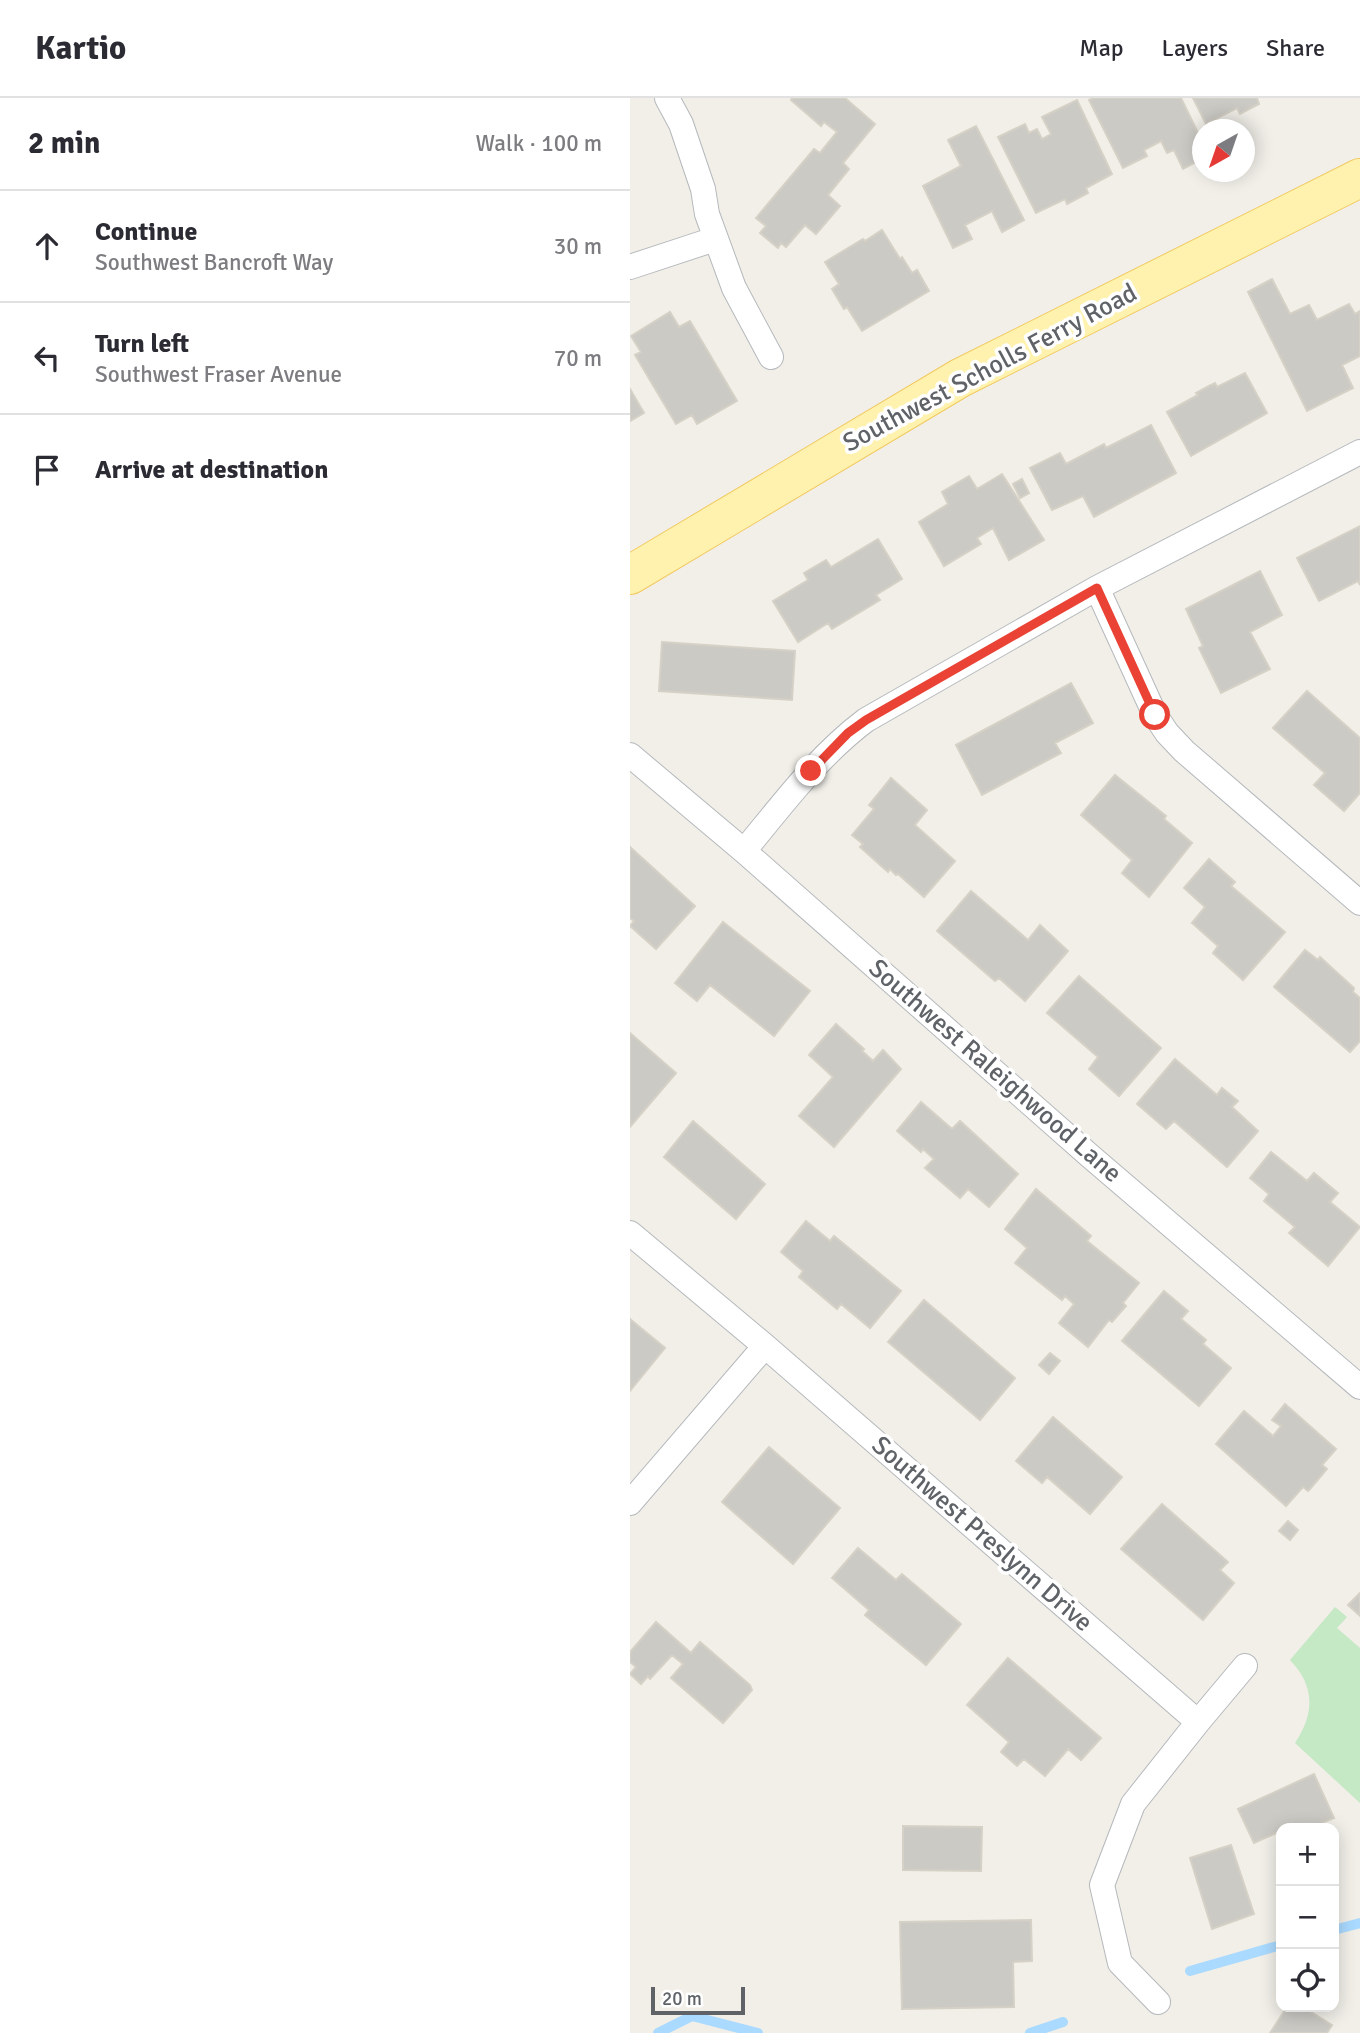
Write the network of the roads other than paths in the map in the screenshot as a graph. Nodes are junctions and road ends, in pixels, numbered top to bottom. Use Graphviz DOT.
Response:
graph roads {
  1 [pos="667,98"];
  2 [pos="1360,178"];
  3 [pos="715,239"];
  4 [pos="630,267"];
  5 [pos="771,357"];
  6 [pos="1360,452"];
  7 [pos="630,575"];
  8 [pos="1097,588"];
  9 [pos="630,755"];
  10 [pos="744,851"];
  11 [pos="1360,903"];
  12 [pos="630,1233"];
  13 [pos="765,1346"];
  14 [pos="1360,1387"];
  15 [pos="630,1503"];
  16 [pos="1245,1666"];
  17 [pos="1198,1722"];
  18 [pos="1158,2003"];
  1 -- 3 [label="street"];
  2 -- 7 [label="main road, Southwest Scholls Ferry Road"];
  3 -- 4 [label="street"];
  3 -- 5 [label="street"];
  6 -- 8 [label="street"];
  8 -- 10 [label="street"];
  8 -- 11 [label="street"];
  9 -- 10 [label="street, Southwest Raleighwood Lane"];
  10 -- 14 [label="street, Southwest Raleighwood Lane"];
  12 -- 13 [label="street, Southwest Preslynn Drive"];
  13 -- 15 [label="street"];
  13 -- 17 [label="street, Southwest Preslynn Drive"];
  16 -- 17 [label="street"];
  17 -- 18 [label="street"];
}
